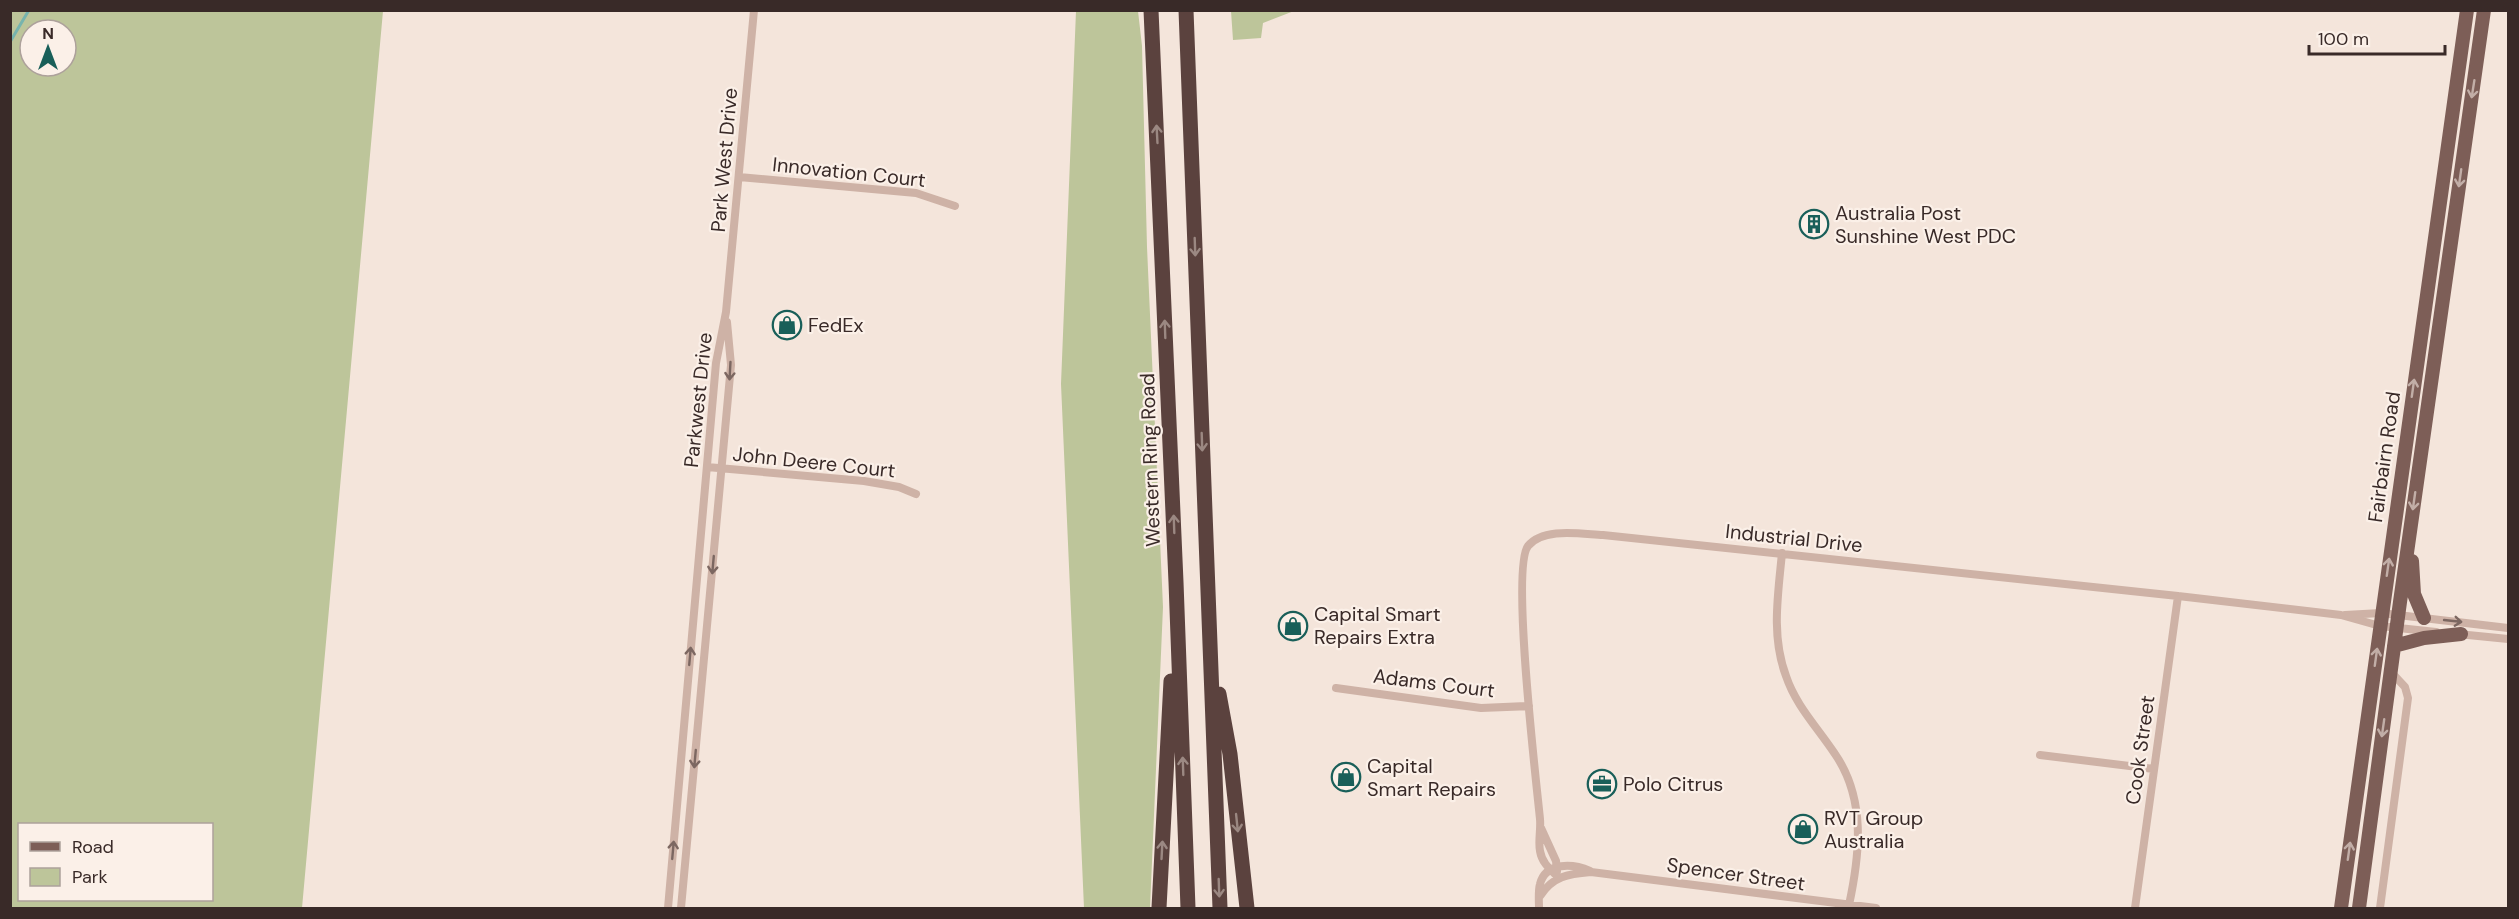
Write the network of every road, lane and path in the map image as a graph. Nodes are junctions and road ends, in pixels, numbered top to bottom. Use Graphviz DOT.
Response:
graph roads {
  1 [pos="754,10"];
  2 [pos="1149,10"];
  3 [pos="1187,10"];
  4 [pos="2467,10"];
  5 [pos="2484,10"];
  6 [pos="739,177"];
  7 [pos="954,206"];
  8 [pos="726,312"];
  9 [pos="707,467"];
  10 [pos="722,468"];
  11 [pos="916,494"];
  12 [pos="2408,548"];
  13 [pos="1782,554"];
  14 [pos="1176,582"];
  15 [pos="2178,596"];
  16 [pos="2341,615"];
  17 [pos="2424,618"];
  18 [pos="2381,620"];
  19 [pos="2397,622"];
  20 [pos="2508,628"];
  21 [pos="2460,634"];
  22 [pos="2508,639"];
  23 [pos="1210,640"];
  24 [pos="2394,646"];
  25 [pos="2391,672"];
  26 [pos="1336,688"];
  27 [pos="1528,706"];
  28 [pos="2040,755"];
  29 [pos="2154,769"];
  30 [pos="1555,872"];
  31 [pos="1850,905"];
  32 [pos="668,909"];
  33 [pos="681,909"];
  34 [pos="1159,909"];
  35 [pos="1188,909"];
  36 [pos="1220,909"];
  37 [pos="1247,909"];
  38 [pos="1539,909"];
  39 [pos="1876,909"];
  40 [pos="2135,909"];
  41 [pos="2341,909"];
  42 [pos="2359,909"];
  43 [pos="2380,909"];
  1 -- 6 [label="street, Park West Drive"];
  14 -- 2 [label="highway, Western Ring Road, one-way"];
  3 -- 23 [label="highway, one-way"];
  18 -- 4 [label="main road, Fairbairn Road, one-way"];
  5 -- 12 [label="main road, Fairbairn Road, one-way"];
  6 -- 7 [label="street, Innovation Court"];
  6 -- 8 [label="street, Park West Drive"];
  8 -- 9 [label="street, Parkwest Drive"];
  8 -- 10 [label="street, Parkwest Drive, one-way"];
  9 -- 10 [label="street, John Deere Court"];
  32 -- 9 [label="street, Parkwest Drive, one-way"];
  10 -- 11 [label="street, John Deere Court"];
  10 -- 33 [label="street, Parkwest Drive, one-way"];
  12 -- 17 [label="main road"];
  12 -- 19 [label="main road, Fairbairn Road"];
  13 -- 15 [label="street, Industrial Drive"];
  13 -- 27 [label="street, Industrial Drive"];
  13 -- 31 [label="street"];
  34 -- 14 [label="highway, one-way"];
  35 -- 14 [label="highway, Western Ring Road, one-way"];
  15 -- 16 [label="street, Industrial Drive"];
  15 -- 29 [label="street, Cook Street"];
  16 -- 18 [label="street, Industrial Drive"];
  16 -- 18 [label="street, Industrial Drive"];
  17 -- 19 [label="street"];
  17 -- 20 [label="street, one-way"];
  18 -- 19 [label="street"];
  18 -- 19 [label="street"];
  41 -- 18 [label="main road, Fairbairn Road, one-way"];
  19 -- 21 [label="street"];
  19 -- 24 [label="main road, Fairbairn Road"];
  21 -- 22 [label="street"];
  21 -- 24 [label="main road"];
  23 -- 36 [label="highway, one-way"];
  23 -- 37 [label="highway, one-way"];
  24 -- 25 [label="main road, Fairbairn Road"];
  25 -- 42 [label="main road, Fairbairn Road, one-way"];
  25 -- 43 [label="street"];
  26 -- 27 [label="street, Adams Court"];
  27 -- 30 [label="street, Industrial Drive"];
  28 -- 29 [label="street"];
  29 -- 40 [label="street, Cook Street"];
  30 -- 31 [label="street, Spencer Street"];
  30 -- 38 [label="street"];
  31 -- 39 [label="street, Spencer Street"];
}
